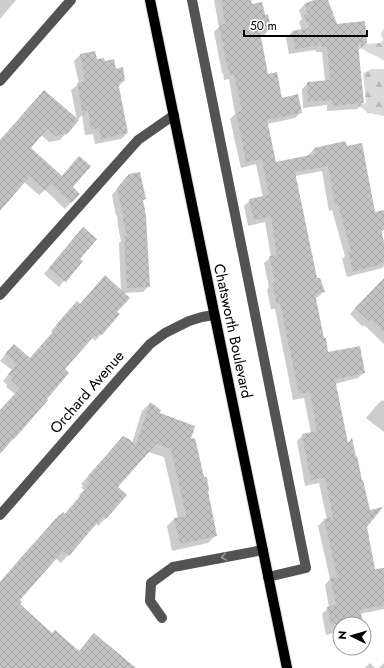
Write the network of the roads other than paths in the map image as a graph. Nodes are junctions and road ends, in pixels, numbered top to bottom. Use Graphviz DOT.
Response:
graph roads {
  1 [pos="71,0"];
  2 [pos="150,0"];
  3 [pos="192,0"];
  4 [pos="0,82"];
  5 [pos="174,115"];
  6 [pos="0,295"];
  7 [pos="214,315"];
  8 [pos="0,515"];
  9 [pos="263,550"];
  10 [pos="268,577"];
  11 [pos="162,618"];
  12 [pos="287,668"];
  1 -- 4 [label="street"];
  2 -- 5 [label="main road, Chatsworth Boulevard"];
  3 -- 10 [label="street"];
  5 -- 6 [label="street"];
  5 -- 7 [label="main road, Chatsworth Boulevard"];
  7 -- 8 [label="street, Orchard Avenue"];
  7 -- 9 [label="main road, Chatsworth Boulevard"];
  9 -- 10 [label="main road, Chatsworth Boulevard"];
  9 -- 11 [label="street, one-way"];
  10 -- 12 [label="main road, Chatsworth Boulevard"];
}
